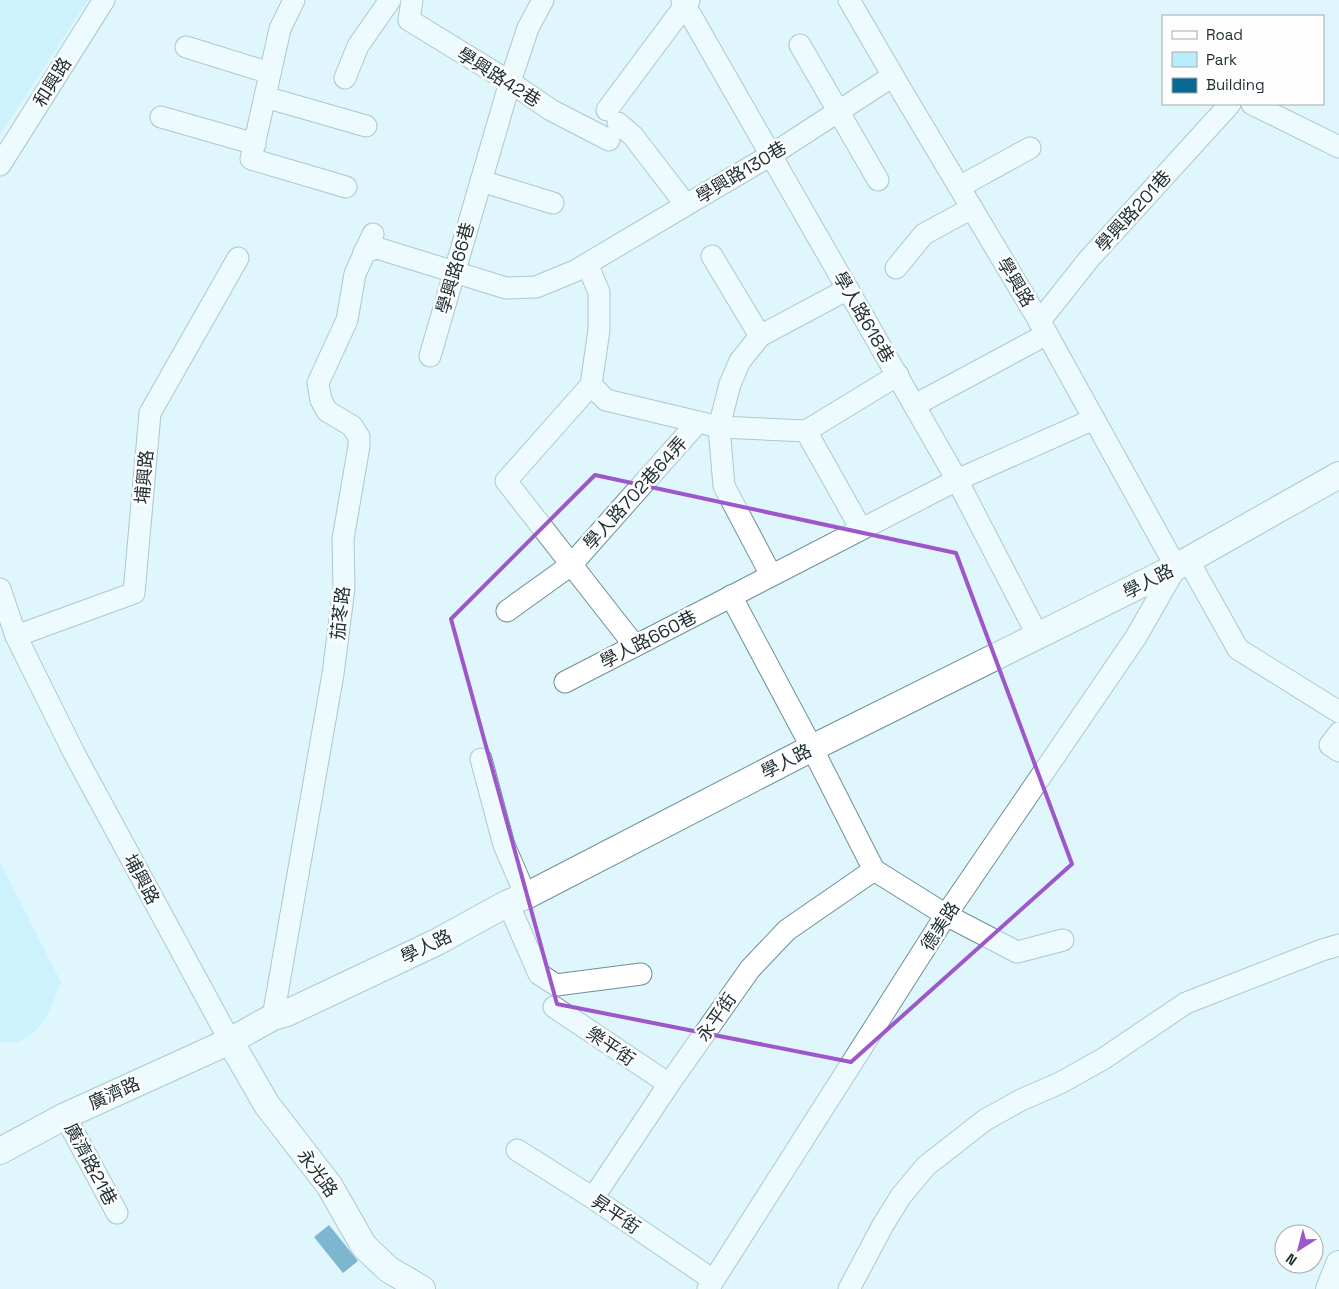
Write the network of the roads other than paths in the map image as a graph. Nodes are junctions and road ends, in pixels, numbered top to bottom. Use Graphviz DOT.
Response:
graph roads {
  1 [pos="104,0"];
  2 [pos="294,0"];
  3 [pos="390,0"];
  4 [pos="412,0"];
  5 [pos="543,0"];
  6 [pos="849,0"];
  7 [pos="685,2"];
  8 [pos="800,45"];
  9 [pos="186,47"];
  10 [pos="270,73"];
  11 [pos="893,76"];
  12 [pos="344,78"];
  13 [pos="510,82"];
  14 [pos="265,97"];
  15 [pos="1229,105"];
  16 [pos="1254,105"];
  17 [pos="839,111"];
  18 [pos="161,117"];
  19 [pos="611,125"];
  20 [pos="366,126"];
  21 [pos="255,144"];
  22 [pos="1339,147"];
  23 [pos="1030,148"];
  24 [pos="770,155"];
  25 [pos="0,165"];
  26 [pos="878,180"];
  27 [pos="481,181"];
  28 [pos="346,187"];
  29 [pos="959,187"];
  30 [pos="553,203"];
  31 [pos="686,205"];
  32 [pos="972,208"];
  33 [pos="369,243"];
  34 [pos="712,256"];
  35 [pos="238,258"];
  36 [pos="587,264"];
  37 [pos="896,268"];
  38 [pos="454,272"];
  39 [pos="848,289"];
  40 [pos="1043,328"];
  41 [pos="760,336"];
  42 [pos="430,356"];
  43 [pos="898,375"];
  44 [pos="591,385"];
  45 [pos="915,405"];
  46 [pos="1094,419"];
  47 [pos="709,424"];
  48 [pos="806,431"];
  49 [pos="1339,475"];
  50 [pos="958,480"];
  51 [pos="861,530"];
  52 [pos="571,564"];
  53 [pos="1182,564"];
  54 [pos="771,575"];
  55 [pos="0,589"];
  56 [pos="731,596"];
  57 [pos="507,611"];
  58 [pos="16,636"];
  59 [pos="1038,636"];
  60 [pos="635,646"];
  61 [pos="565,682"];
  62 [pos="1339,712"];
  63 [pos="1339,733"];
  64 [pos="812,748"];
  65 [pos="1339,752"];
  66 [pos="481,759"];
  67 [pos="874,870"];
  68 [pos="517,900"];
  69 [pos="946,915"];
  70 [pos="1063,940"];
  71 [pos="1339,945"];
  72 [pos="641,974"];
  73 [pos="554,1007"];
  74 [pos="273,1017"];
  75 [pos="230,1040"];
  76 [pos="669,1084"];
  77 [pos="65,1116"];
  78 [pos="517,1150"];
  79 [pos="0,1151"];
  80 [pos="593,1198"];
  81 [pos="116,1213"];
  82 [pos="1339,1264"];
  83 [pos="710,1285"];
  84 [pos="422,1289"];
  85 [pos="849,1289"];
  86 [pos="1329,1289"];
  1 -- 25 [label="street, 和興路"];
  2 -- 10 [label="street"];
  3 -- 12 [label="street"];
  4 -- 13 [label="street, 學興路42巷"];
  5 -- 13 [label="street, 學興路66巷"];
  6 -- 11 [label="street, 學興路"];
  7 -- 19 [label="street"];
  7 -- 24 [label="street, 學人路618巷"];
  8 -- 17 [label="street"];
  9 -- 10 [label="street"];
  10 -- 14 [label="street"];
  11 -- 17 [label="street, 學興路130巷"];
  11 -- 29 [label="street, 學興路"];
  13 -- 19 [label="street, 學興路42巷"];
  13 -- 27 [label="street, 學興路66巷"];
  14 -- 20 [label="street"];
  14 -- 21 [label="street"];
  15 -- 40 [label="street, 學興路201巷"];
  16 -- 22 [label="street"];
  17 -- 24 [label="street, 學興路130巷"];
  17 -- 26 [label="street"];
  18 -- 21 [label="street"];
  19 -- 31 [label="street, 學興路42巷"];
  21 -- 28 [label="street"];
  23 -- 29 [label="street"];
  24 -- 31 [label="street, 學興路130巷"];
  24 -- 39 [label="street, 學人路618巷"];
  27 -- 30 [label="street"];
  27 -- 38 [label="street, 學興路66巷"];
  29 -- 32 [label="street, 學興路"];
  31 -- 36 [label="street, 學興路130巷"];
  32 -- 37 [label="street"];
  32 -- 40 [label="street, 學興路"];
  33 -- 38 [label="street, 學興路130巷"];
  33 -- 74 [label="street, 茄苳路"];
  34 -- 41 [label="street"];
  35 -- 58 [label="street, 埔興路"];
  36 -- 38 [label="street, 學興路130巷"];
  36 -- 44 [label="street"];
  38 -- 42 [label="street, 學興路66巷"];
  39 -- 41 [label="street"];
  39 -- 43 [label="street, 學人路618巷"];
  40 -- 45 [label="street"];
  40 -- 46 [label="street, 學興路"];
  41 -- 47 [label="street"];
  43 -- 45 [label="street, 學人路618巷"];
  43 -- 48 [label="street"];
  44 -- 47 [label="street"];
  44 -- 52 [label="street"];
  45 -- 50 [label="street, 學人路618巷"];
  46 -- 50 [label="street"];
  46 -- 53 [label="street, 學興路"];
  47 -- 48 [label="street"];
  47 -- 52 [label="street, 學人路702巷64弄"];
  47 -- 54 [label="street"];
  48 -- 51 [label="street"];
  49 -- 53 [label="main road, 學人路"];
  50 -- 51 [label="street, 學人路660巷"];
  50 -- 59 [label="street, 學人路618巷"];
  51 -- 54 [label="street, 學人路660巷"];
  52 -- 57 [label="street, 學人路702巷64弄"];
  52 -- 60 [label="street"];
  53 -- 59 [label="main road, 學人路"];
  53 -- 62 [label="street, 學興路"];
  53 -- 69 [label="street, 德美路"];
  54 -- 56 [label="street, 學人路660巷"];
  55 -- 58 [label="street, 埔興路"];
  56 -- 60 [label="street, 學人路660巷"];
  56 -- 64 [label="street"];
  58 -- 75 [label="street, 埔興路"];
  59 -- 64 [label="main road, 學人路"];
  60 -- 61 [label="street, 學人路660巷"];
  63 -- 65 [label="street"];
  64 -- 67 [label="street"];
  64 -- 68 [label="main road, 學人路"];
  66 -- 68 [label="street"];
  67 -- 69 [label="street"];
  67 -- 76 [label="street, 永平街"];
  68 -- 72 [label="street"];
  68 -- 74 [label="main road, 學人路"];
  69 -- 70 [label="street"];
  69 -- 83 [label="street, 德美路"];
  71 -- 85 [label="street"];
  73 -- 76 [label="street, 樂平街"];
  74 -- 75 [label="main road, 學人路"];
  75 -- 77 [label="main road, 廣濟路"];
  75 -- 84 [label="main road, 永光路"];
  76 -- 80 [label="street, 永平街"];
  77 -- 79 [label="main road, 廣濟路"];
  77 -- 81 [label="street, 廣濟路21巷"];
  78 -- 80 [label="street, 昇平街"];
  80 -- 83 [label="street, 昇平街"];
  82 -- 86 [label="main road"];
}
